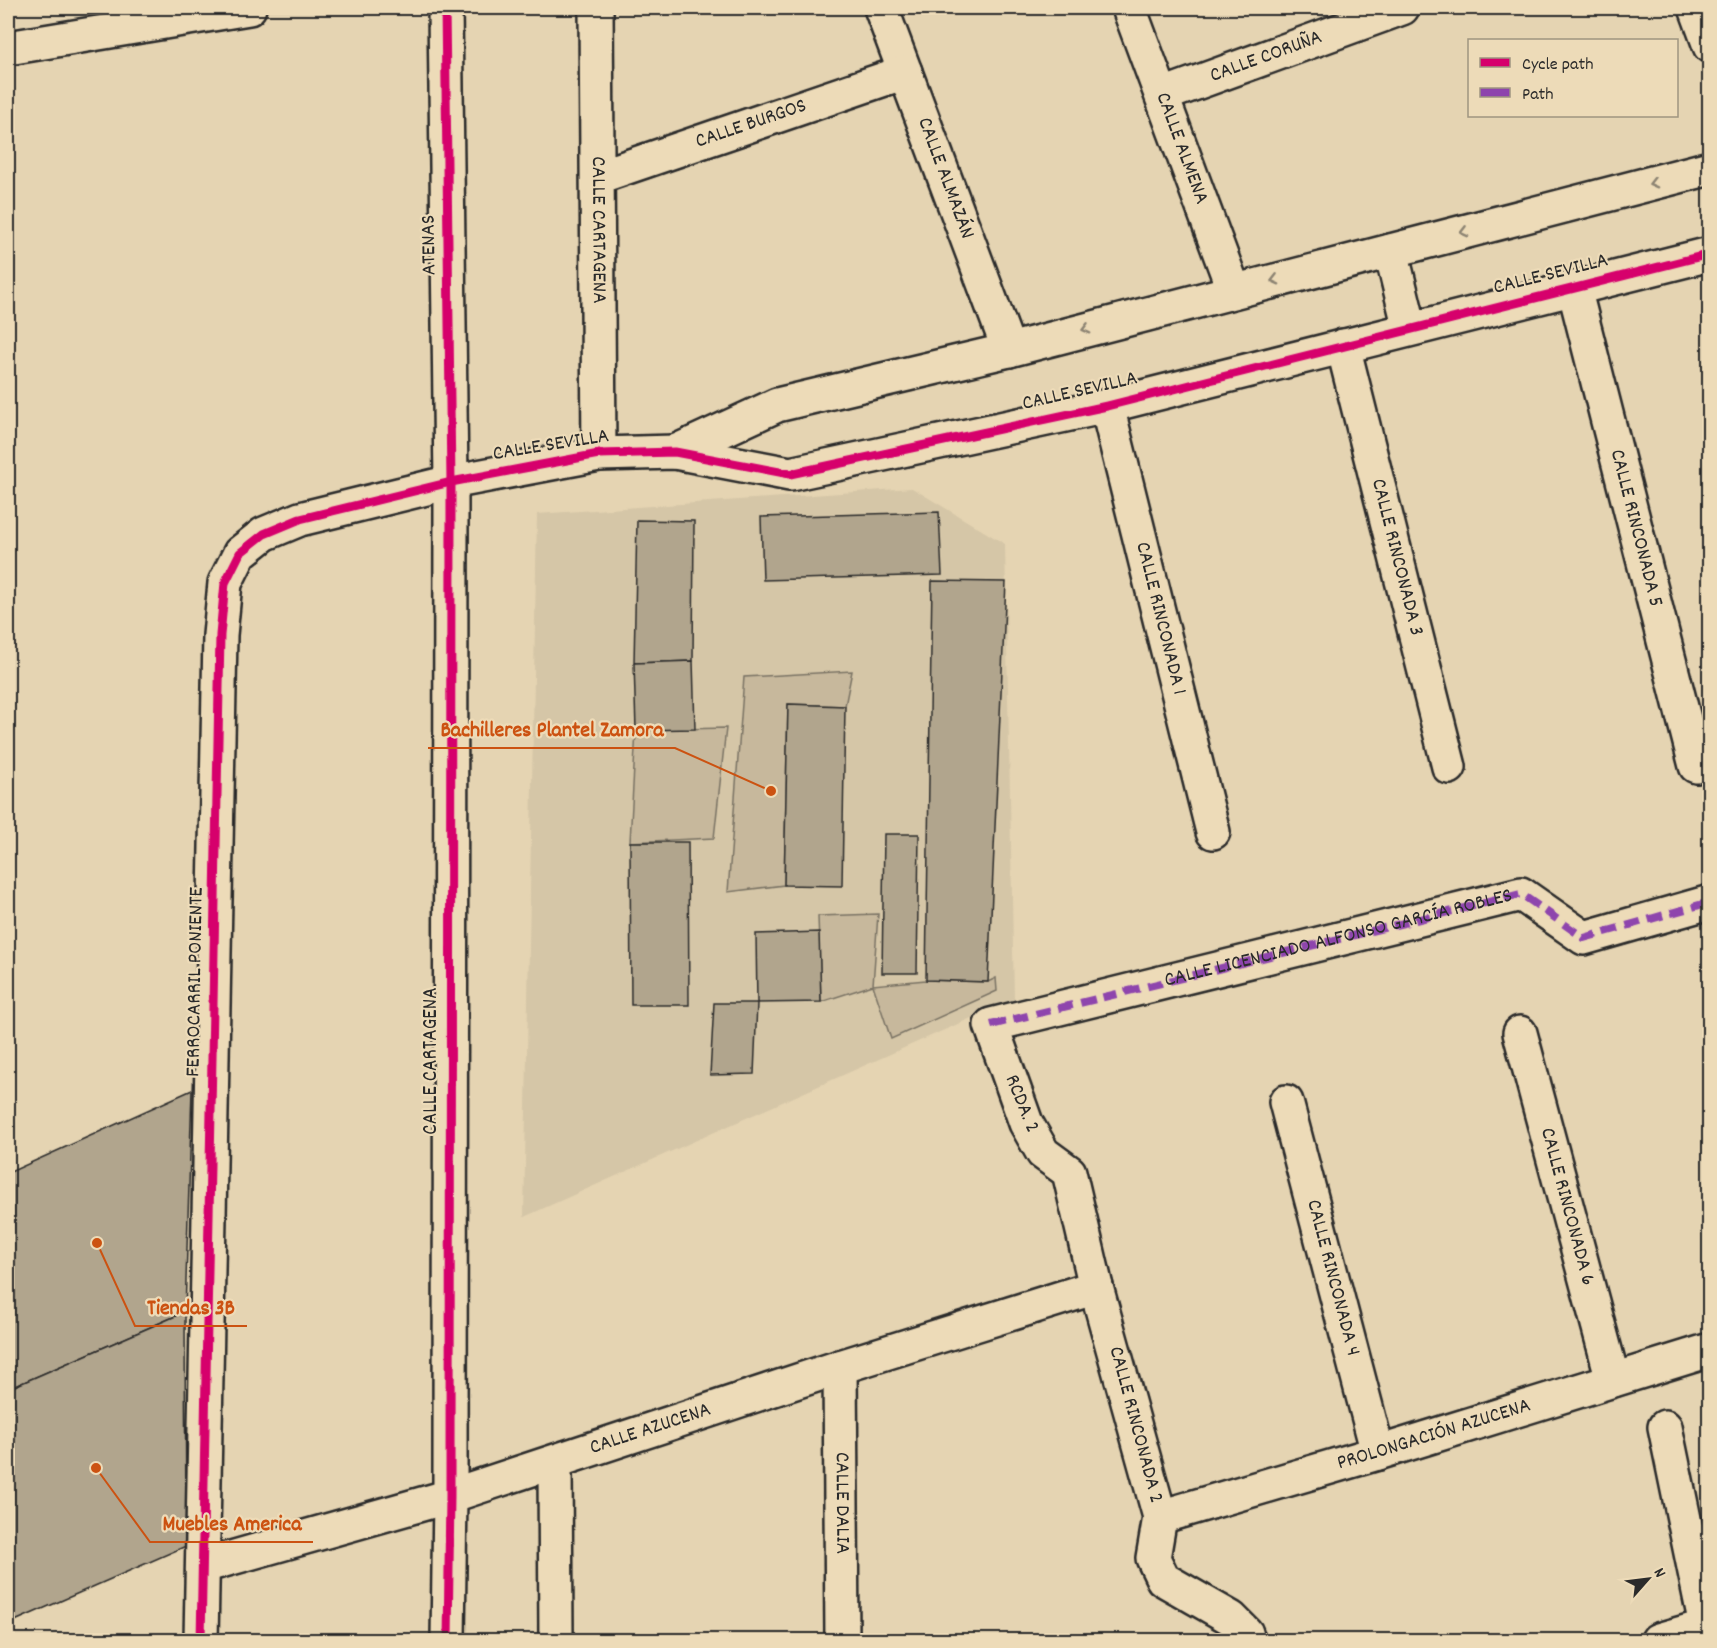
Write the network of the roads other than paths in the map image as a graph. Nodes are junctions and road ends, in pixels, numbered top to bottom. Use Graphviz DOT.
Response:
graph roads {
  1 [pos="249,8"];
  2 [pos="445,8"];
  3 [pos="596,8"];
  4 [pos="881,8"];
  5 [pos="1129,8"];
  6 [pos="1402,8"];
  7 [pos="1696,8"];
  8 [pos="124,17"];
  9 [pos="1710,46"];
  10 [pos="8,48"];
  11 [pos="905,72"];
  12 [pos="1163,95"];
  13 [pos="1710,168"];
  14 [pos="598,177"];
  15 [pos="1391,251"];
  16 [pos="1710,254"];
  17 [pos="1574,288"];
  18 [pos="1234,291"];
  19 [pos="1410,329"];
  20 [pos="1343,346"];
  21 [pos="1009,350"];
  22 [pos="1107,406"];
  23 [pos="675,452"];
  24 [pos="599,454"];
  25 [pos="451,482"];
  26 [pos="1696,766"];
  27 [pos="1449,767"];
  28 [pos="1213,832"];
  29 [pos="1710,902"];
  30 [pos="992,1024"];
  31 [pos="1520,1033"];
  32 [pos="1286,1102"];
  33 [pos="1069,1172"];
  34 [pos="1096,1287"];
  35 [pos="1710,1350"];
  36 [pos="840,1367"];
  37 [pos="1613,1380"];
  38 [pos="1665,1427"];
  39 [pos="1378,1453"];
  40 [pos="555,1462"];
  41 [pos="450,1496"];
  42 [pos="1160,1517"];
  43 [pos="203,1566"];
  44 [pos="1708,1630"];
  45 [pos="1247,1637"];
  46 [pos="201,1641"];
  47 [pos="448,1641"];
  48 [pos="556,1641"];
  49 [pos="842,1641"];
  50 [pos="1658,1641"];
  1 -- 8 [label="street"];
  2 -- 25 [label="street, ATENAS"];
  3 -- 14 [label="street, CALLE CARTAGENA"];
  4 -- 11 [label="street, CALLE ALMAZÁN"];
  5 -- 12 [label="street, CALLE ALMENA"];
  6 -- 12 [label="street, CALLE CORUÑA"];
  7 -- 9 [label="street"];
  8 -- 10 [label="street"];
  11 -- 14 [label="street, CALLE BURGOS"];
  11 -- 21 [label="street, CALLE ALMAZÁN"];
  12 -- 18 [label="street, CALLE ALMENA"];
  13 -- 15 [label="street, CALLE SEVILLA, one-way"];
  14 -- 24 [label="street, CALLE CARTAGENA"];
  15 -- 18 [label="street, CALLE SEVILLA, one-way"];
  15 -- 19 [label="street"];
  16 -- 17 [label="street, CALLE SEVILLA"];
  17 -- 19 [label="street, CALLE SEVILLA"];
  17 -- 26 [label="street, CALLE RINCONADA 5"];
  18 -- 21 [label="street, CALLE SEVILLA, one-way"];
  19 -- 20 [label="street, CALLE SEVILLA"];
  20 -- 22 [label="street, CALLE SEVILLA"];
  20 -- 27 [label="street, CALLE RINCONADA 3"];
  21 -- 23 [label="street, CALLE SEVILLA"];
  22 -- 23 [label="street, CALLE SEVILLA"];
  22 -- 28 [label="street, CALLE RINCONADA 1"];
  23 -- 24 [label="street, CALLE SEVILLA"];
  24 -- 25 [label="street, CALLE SEVILLA"];
  25 -- 41 [label="street, CALLE CARTAGENA"];
  25 -- 43 [label="street, FERROCARRIL PONIENTE"];
  29 -- 30 [label="street, CALLE LICENCIADO ALFONSO GARCÍA ROBLES"];
  30 -- 33 [label="street, RCDA. 2"];
  31 -- 37 [label="street, CALLE RINCONADA 6"];
  32 -- 39 [label="street, CALLE RINCONADA 4"];
  33 -- 34 [label="street, CALLE RINCONADA 2"];
  34 -- 36 [label="street, CALLE AZUCENA"];
  34 -- 42 [label="street, CALLE RINCONADA 2"];
  35 -- 37 [label="street, PROLONGACIÓN AZUCENA"];
  36 -- 40 [label="street, CALLE AZUCENA"];
  36 -- 49 [label="street, CALLE DALIA"];
  37 -- 39 [label="street, PROLONGACIÓN AZUCENA"];
  38 -- 44 [label="street"];
  39 -- 42 [label="street, PROLONGACIÓN AZUCENA"];
  40 -- 41 [label="street, CALLE AZUCENA"];
  40 -- 48 [label="street"];
  41 -- 43 [label="street, CALLE AZUCENA"];
  41 -- 47 [label="street, CALLE CARTAGENA"];
  42 -- 45 [label="street, CALLE RINCONADA 2"];
  43 -- 46 [label="street, FERROCARRIL PONIENTE"];
  44 -- 50 [label="street"];
}
